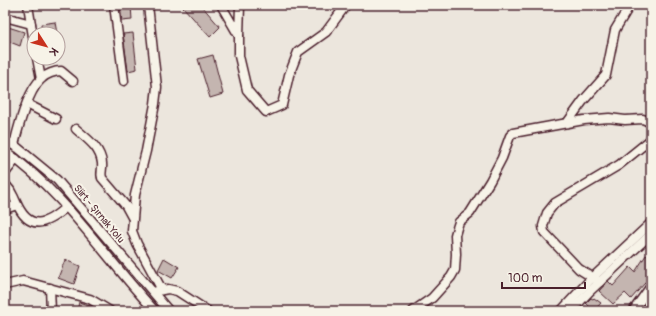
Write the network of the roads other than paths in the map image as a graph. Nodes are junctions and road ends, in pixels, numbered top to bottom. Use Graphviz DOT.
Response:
graph roads {
  1 [pos="28,5"];
  2 [pos="114,5"];
  3 [pos="148,5"];
  4 [pos="221,5"];
  5 [pos="240,5"];
  6 [pos="346,5"];
  7 [pos="630,5"];
  8 [pos="5,17"];
  9 [pos="31,24"];
  10 [pos="239,36"];
  11 [pos="39,66"];
  12 [pos="41,79"];
  13 [pos="73,81"];
  14 [pos="124,81"];
  15 [pos="27,104"];
  16 [pos="56,119"];
  17 [pos="567,123"];
  18 [pos="651,123"];
  19 [pos="76,129"];
  20 [pos="651,137"];
  21 [pos="5,140"];
  22 [pos="14,145"];
  23 [pos="5,151"];
  24 [pos="16,159"];
  25 [pos="5,173"];
  26 [pos="5,184"];
  27 [pos="17,205"];
  28 [pos="66,207"];
  29 [pos="5,209"];
  30 [pos="132,218"];
  31 [pos="651,223"];
  32 [pos="651,234"];
  33 [pos="596,280"];
  34 [pos="5,285"];
  35 [pos="651,286"];
  36 [pos="50,288"];
  37 [pos="162,290"];
  38 [pos="152,292"];
  39 [pos="141,296"];
  40 [pos="51,311"];
  41 [pos="110,311"];
  42 [pos="155,311"];
  43 [pos="169,311"];
  44 [pos="208,311"];
  45 [pos="413,311"];
  46 [pos="561,311"];
  47 [pos="571,311"];
  48 [pos="633,311"];
  1 -- 9 [label="street"];
  2 -- 14 [label="street"];
  3 -- 30 [label="street"];
  4 -- 10 [label="street"];
  5 -- 10 [label="street"];
  6 -- 10 [label="street"];
  7 -- 17 [label="street"];
  8 -- 9 [label="street"];
  11 -- 12 [label="street"];
  12 -- 13 [label="street"];
  12 -- 15 [label="street"];
  15 -- 16 [label="street"];
  15 -- 22 [label="street"];
  17 -- 18 [label="street"];
  17 -- 45 [label="street"];
  19 -- 30 [label="street"];
  20 -- 33 [label="street"];
  21 -- 22 [label="street, Siirt - Şırnak Yolu"];
  22 -- 38 [label="street, Siirt - Şırnak Yolu"];
  23 -- 24 [label="street, Siirt - Şırnak Yolu"];
  24 -- 25 [label="street"];
  24 -- 28 [label="street, Siirt - Şırnak Yolu"];
  26 -- 27 [label="street"];
  27 -- 28 [label="street"];
  27 -- 29 [label="street"];
  28 -- 39 [label="street, Siirt - Şırnak Yolu"];
  30 -- 37 [label="street"];
  31 -- 33 [label="street"];
  32 -- 33 [label="street"];
  33 -- 46 [label="street"];
  33 -- 47 [label="street"];
  34 -- 36 [label="street"];
  35 -- 48 [label="street"];
  36 -- 40 [label="street"];
  36 -- 41 [label="street"];
  37 -- 38 [label="street"];
  37 -- 44 [label="street"];
  38 -- 39 [label="street"];
  38 -- 43 [label="street, Siirt - Şırnak Yolu"];
  39 -- 42 [label="street, Siirt - Şırnak Yolu"];
}
